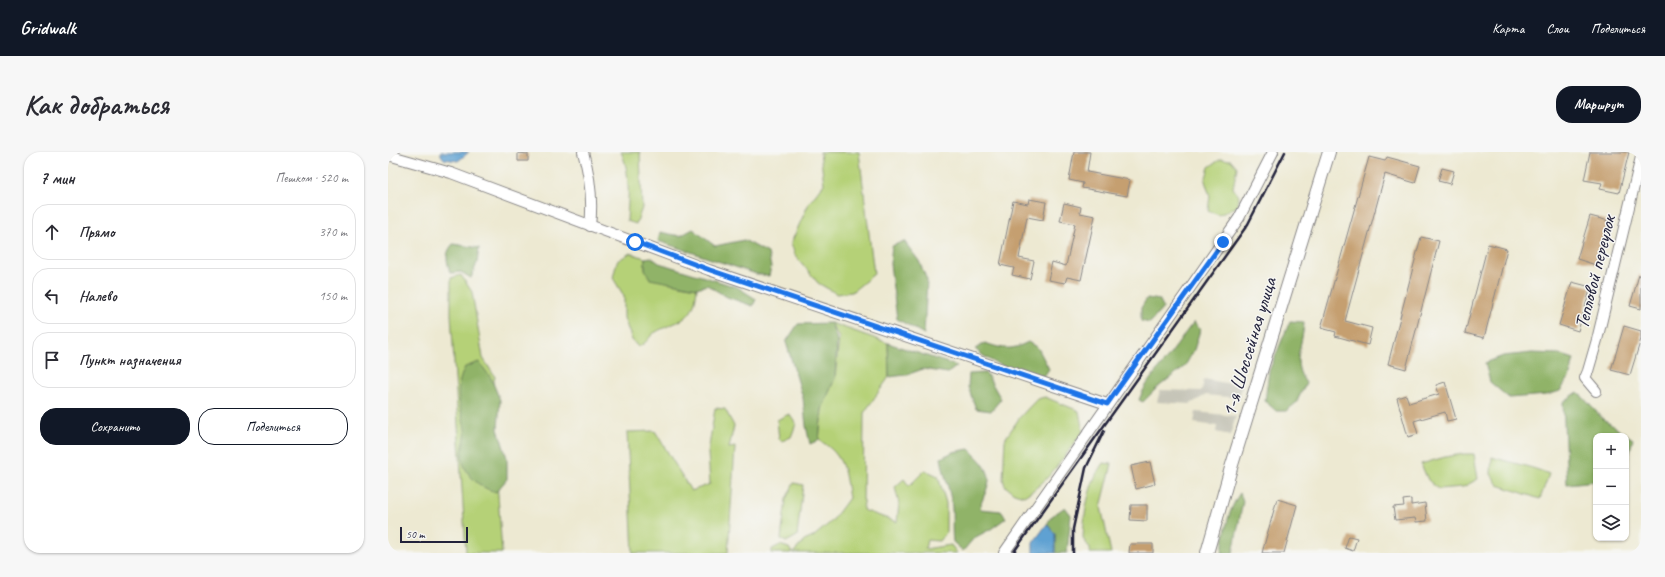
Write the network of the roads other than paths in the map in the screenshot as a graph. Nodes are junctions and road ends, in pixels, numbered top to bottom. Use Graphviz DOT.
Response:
graph roads {
  1 [pos="583,152"];
  2 [pos="1273,152"];
  3 [pos="1329,152"];
  4 [pos="388,155"];
  5 [pos="1641,157"];
  6 [pos="590,226"];
  7 [pos="1596,391"];
  8 [pos="1107,404"];
  9 [pos="1004,553"];
  10 [pos="1207,553"];
  1 -- 6 [label="street"];
  2 -- 8 [label="street"];
  3 -- 10 [label="street, 1-я Шоссейная улица"];
  4 -- 6 [label="street"];
  5 -- 7 [label="street, Тепловой переулок"];
  6 -- 8 [label="street"];
  8 -- 9 [label="street"];
}
